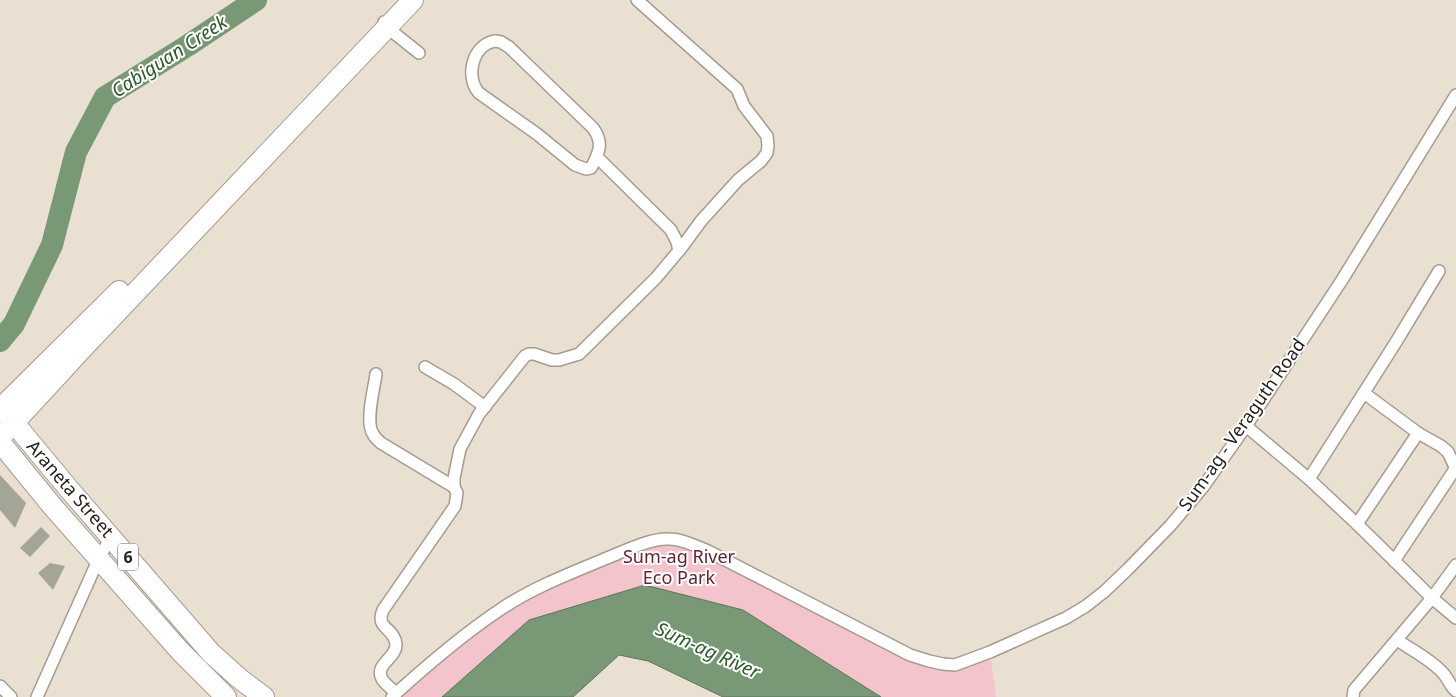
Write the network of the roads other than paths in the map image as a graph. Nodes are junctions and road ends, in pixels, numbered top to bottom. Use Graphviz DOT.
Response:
graph roads {
  1 [pos="400,0"];
  2 [pos="413,0"];
  3 [pos="637,0"];
  4 [pos="384,23"];
  5 [pos="419,53"];
  6 [pos="1456,95"];
  7 [pos="597,157"];
  8 [pos="679,252"];
  9 [pos="1439,271"];
  10 [pos="425,367"];
  11 [pos="376,374"];
  12 [pos="1364,393"];
  13 [pos="485,407"];
  14 [pos="5,413"];
  15 [pos="1246,426"];
  16 [pos="1418,433"];
  17 [pos="0,440"];
  18 [pos="1453,451"];
  19 [pos="1456,469"];
  20 [pos="1309,479"];
  21 [pos="454,486"];
  22 [pos="1358,524"];
  23 [pos="111,537"];
  24 [pos="99,558"];
  25 [pos="1394,561"];
  26 [pos="1456,564"];
  27 [pos="1432,598"];
  28 [pos="1456,618"];
  29 [pos="1397,640"];
  30 [pos="0,686"];
  31 [pos="1454,690"];
  32 [pos="394,695"];
  33 [pos="11,697"];
  34 [pos="37,697"];
  35 [pos="226,697"];
  36 [pos="264,697"];
  37 [pos="1354,697"];
  38 [pos="1444,697"];
  1 -- 4 [label="highway"];
  2 -- 4 [label="highway"];
  3 -- 8 [label="street"];
  4 -- 5 [label="street"];
  4 -- 14 [label="highway"];
  6 -- 15 [label="street, Sum-ag - Veraguth Road"];
  7 -- 7 [label="street"];
  7 -- 8 [label="street"];
  8 -- 13 [label="street"];
  9 -- 12 [label="street"];
  10 -- 13 [label="street"];
  11 -- 21 [label="street"];
  12 -- 16 [label="street"];
  12 -- 20 [label="street"];
  13 -- 21 [label="street"];
  14 -- 17 [label="highway"];
  14 -- 23 [label="highway, Araneta Street / 6"];
  15 -- 20 [label="street"];
  15 -- 32 [label="street, Sum-ag - Veraguth Road"];
  16 -- 18 [label="street"];
  16 -- 22 [label="street"];
  17 -- 24 [label="highway, Araneta Street / 6"];
  18 -- 19 [label="street"];
  19 -- 25 [label="street"];
  20 -- 22 [label="street"];
  21 -- 32 [label="street"];
  22 -- 25 [label="street"];
  23 -- 24 [label="street"];
  23 -- 36 [label="highway, Araneta Street / 6"];
  24 -- 34 [label="street"];
  24 -- 35 [label="highway, Araneta Street / 6"];
  25 -- 27 [label="street"];
  26 -- 27 [label="street"];
  27 -- 28 [label="street"];
  27 -- 29 [label="street"];
  29 -- 31 [label="street"];
  29 -- 37 [label="street"];
  30 -- 33 [label="street"];
  31 -- 38 [label="street"];
}
